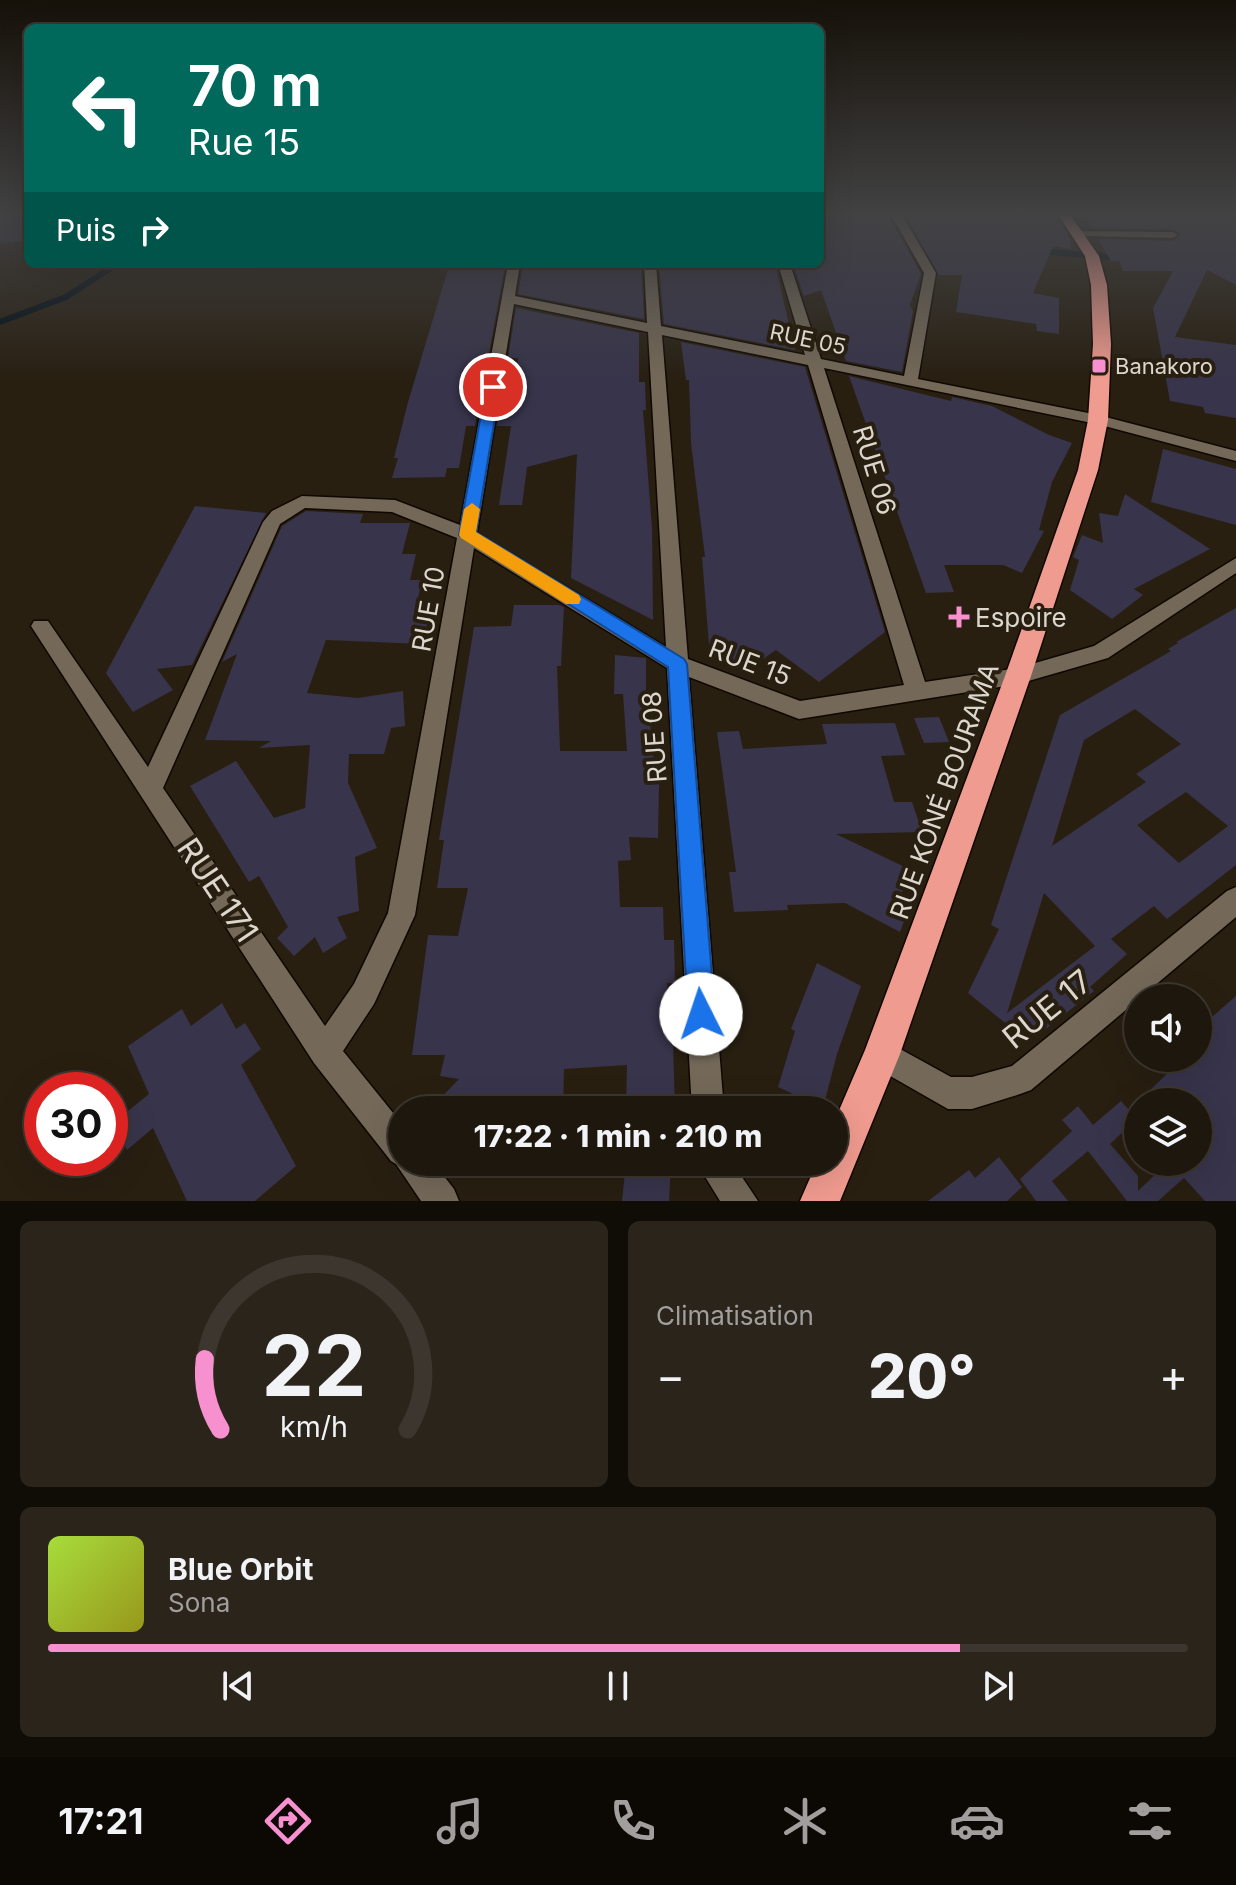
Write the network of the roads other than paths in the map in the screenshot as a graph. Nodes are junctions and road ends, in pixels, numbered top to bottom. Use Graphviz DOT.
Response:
graph roads {
  1 [pos="513,269"];
  2 [pos="650,269"];
  3 [pos="786,269"];
  4 [pos="928,269"];
  5 [pos="1095,269"];
  6 [pos="509,299"];
  7 [pos="655,330"];
  8 [pos="814,362"];
  9 [pos="910,382"];
  10 [pos="1098,420"];
  11 [pos="1236,456"];
  12 [pos="467,535"];
  13 [pos="1236,564"];
  14 [pos="41,626"];
  15 [pos="677,664"];
  16 [pos="1018,676"];
  17 [pos="917,692"];
  18 [pos="150,790"];
  19 [pos="1236,900"];
  20 [pos="325,1052"];
  21 [pos="882,1054"];
  22 [pos="707,1096"];
  23 [pos="388,1132"];
  24 [pos="423,1176"];
  25 [pos="722,1176"];
  26 [pos="442,1201"];
  27 [pos="741,1201"];
  28 [pos="820,1201"];
  1 -- 6 [label="street, RUE 10"];
  2 -- 7 [label="street, RUE 08"];
  3 -- 8 [label="street, RUE 06"];
  4 -- 9 [label="street"];
  5 -- 10 [label="highway, RUE KONÉ BOURAMA"];
  6 -- 7 [label="street, RUE 05"];
  6 -- 12 [label="street, RUE 10"];
  7 -- 8 [label="street, RUE 05"];
  7 -- 15 [label="street, RUE 08"];
  8 -- 9 [label="street, RUE 05"];
  8 -- 17 [label="street, RUE 06"];
  9 -- 10 [label="street, RUE 05"];
  10 -- 11 [label="street, RUE 05"];
  10 -- 16 [label="highway, RUE KONÉ BOURAMA"];
  12 -- 15 [label="street, RUE 15"];
  12 -- 18 [label="street, RUE 15"];
  12 -- 20 [label="street, RUE 10"];
  13 -- 16 [label="street, RUE 15"];
  14 -- 18 [label="street, RUE 171"];
  15 -- 17 [label="street, RUE 15"];
  15 -- 22 [label="street, RUE 08"];
  16 -- 17 [label="street, RUE 15"];
  16 -- 21 [label="highway, RUE KONÉ BOURAMA"];
  18 -- 20 [label="street, RUE 171"];
  19 -- 21 [label="street, RUE 17"];
  20 -- 23 [label="street, RUE 171"];
  21 -- 28 [label="highway, RUE KONÉ BOURAMA"];
  24 -- 26 [label="street"];
  25 -- 27 [label="street"];
}
